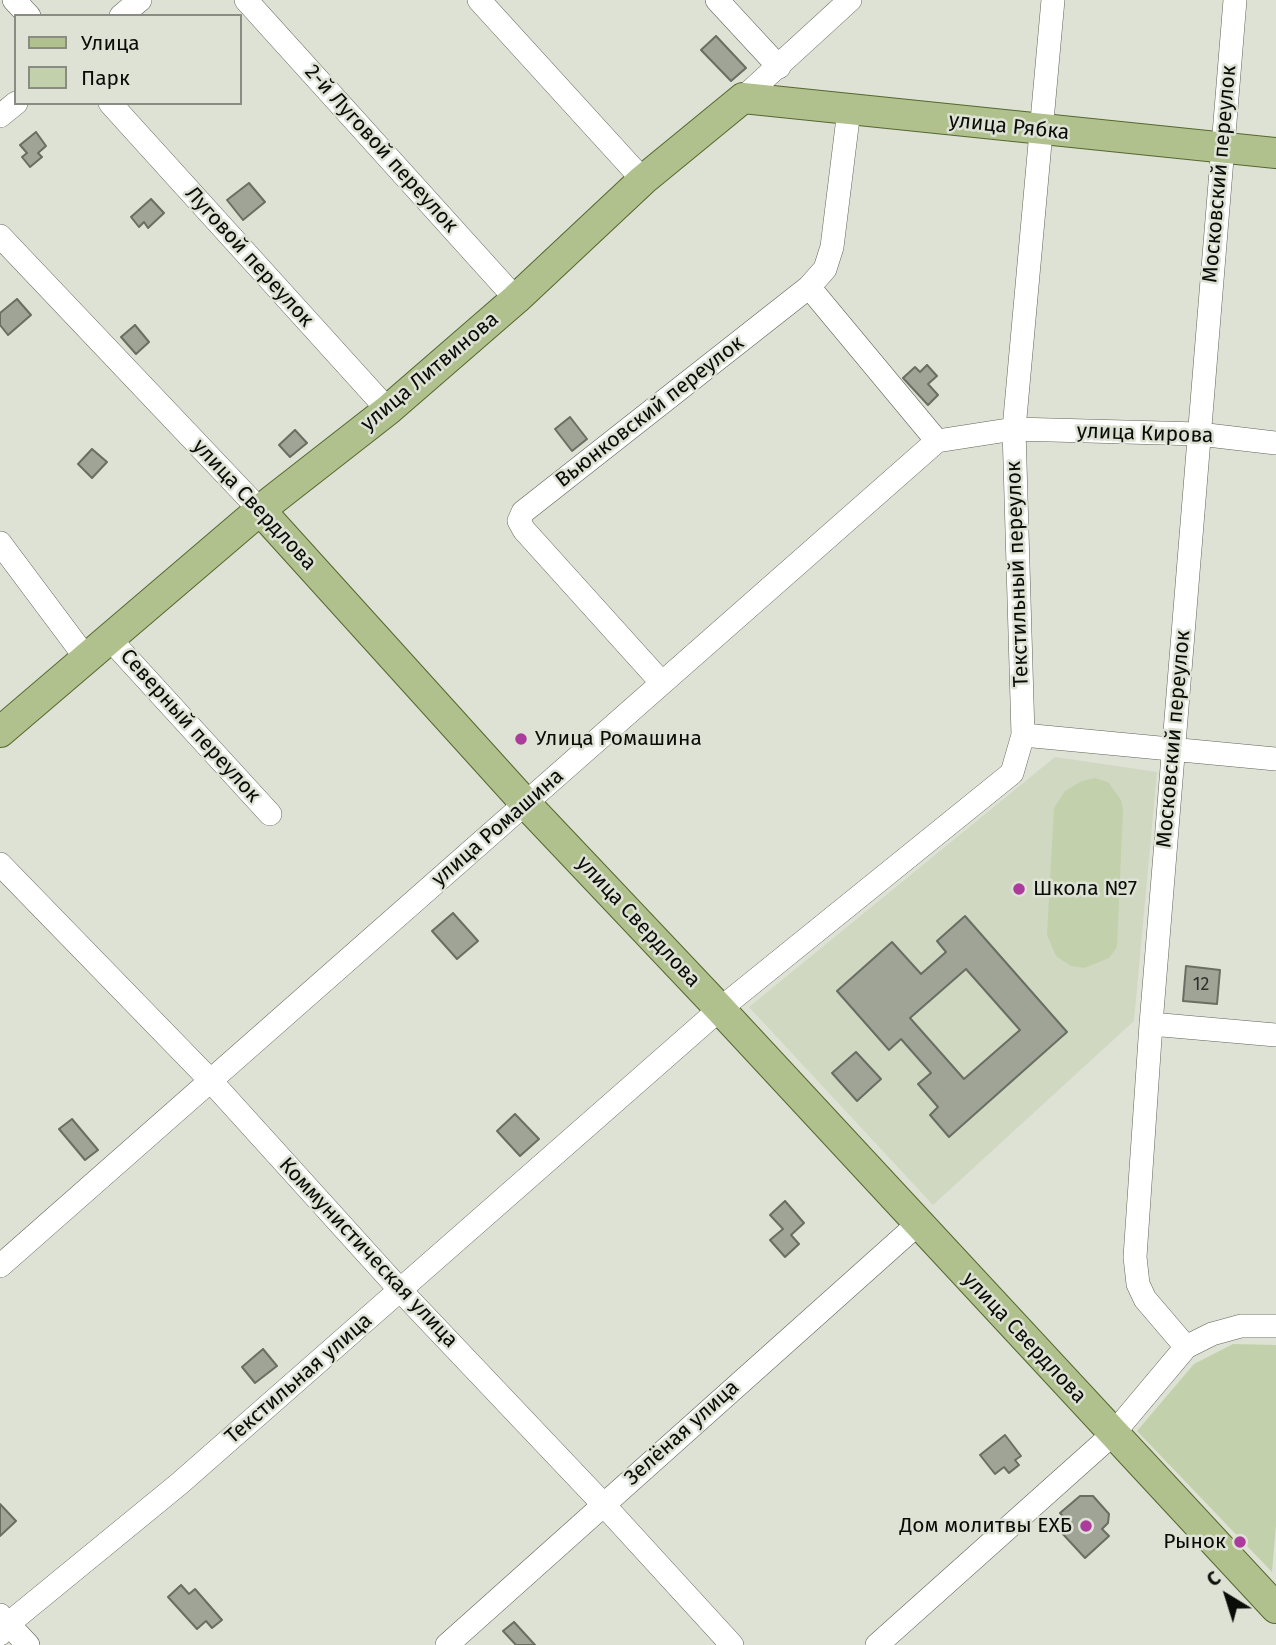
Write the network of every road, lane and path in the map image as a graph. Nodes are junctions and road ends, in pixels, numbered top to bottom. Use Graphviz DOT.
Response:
graph roads {
  1 [pos="14,0"];
  2 [pos="140,0"];
  3 [pos="247,0"];
  4 [pos="478,0"];
  5 [pos="716,0"];
  6 [pos="850,0"];
  7 [pos="1053,0"];
  8 [pos="1235,0"];
  9 [pos="27,14"];
  10 [pos="123,14"];
  11 [pos="779,67"];
  12 [pos="743,98"];
  13 [pos="14,105"];
  14 [pos="112,105"];
  15 [pos="849,110"];
  16 [pos="0,116"];
  17 [pos="1042,131"];
  18 [pos="1222,149"];
  19 [pos="1276,153"];
  20 [pos="643,180"];
  21 [pos="0,236"];
  22 [pos="809,287"];
  23 [pos="516,299"];
  24 [pos="388,410"];
  25 [pos="1014,429"];
  26 [pos="1199,434"];
  27 [pos="937,441"];
  28 [pos="1276,443"];
  29 [pos="260,510"];
  30 [pos="0,543"];
  31 [pos="109,638"];
  32 [pos="86,658"];
  33 [pos="662,683"];
  34 [pos="0,732"];
  35 [pos="1023,735"];
  36 [pos="1173,749"];
  37 [pos="1276,759"];
  38 [pos="526,804"];
  39 [pos="270,814"];
  40 [pos="0,864"];
  41 [pos="720,1009"];
  42 [pos="1151,1024"];
  43 [pos="1276,1035"];
  44 [pos="210,1080"];
  45 [pos="919,1223"];
  46 [pos="0,1266"];
  47 [pos="401,1290"];
  48 [pos="1276,1326"];
  49 [pos="1186,1347"];
  50 [pos="1113,1434"];
  51 [pos="603,1504"];
  52 [pos="1276,1608"];
  53 [pos="3,1624"];
  54 [pos="28,1645"];
  55 [pos="447,1645"];
  56 [pos="732,1645"];
  57 [pos="877,1645"];
  1 -- 9 [label="street"];
  2 -- 10 [label="street"];
  3 -- 23 [label="street, 2-й Луговой переулок"];
  4 -- 20 [label="street"];
  5 -- 11 [label="street"];
  6 -- 11 [label="street, улица Литвинова"];
  7 -- 17 [label="street, Текстильный переулок"];
  8 -- 18 [label="street, Московский переулок"];
  11 -- 12 [label="street, улица Литвинова"];
  12 -- 15 [label="main road, улица Рябка"];
  12 -- 20 [label="main road, улица Литвинова"];
  13 -- 16 [label="street"];
  14 -- 24 [label="street, Луговой переулок"];
  15 -- 17 [label="main road, улица Рябка"];
  15 -- 22 [label="street, Вьюнковский переулок"];
  17 -- 18 [label="main road, улица Рябка"];
  17 -- 25 [label="street, Текстильный переулок"];
  18 -- 19 [label="main road, улица Рябка"];
  18 -- 26 [label="street, Московский переулок"];
  20 -- 23 [label="main road, улица Литвинова"];
  21 -- 29 [label="street, улица Свердлова"];
  22 -- 27 [label="street"];
  22 -- 33 [label="street, Вьюнковский переулок"];
  23 -- 24 [label="main road, улица Литвинова"];
  24 -- 29 [label="main road, улица Литвинова"];
  25 -- 26 [label="street, улица Кирова"];
  25 -- 27 [label="street"];
  25 -- 35 [label="street, Текстильный переулок"];
  26 -- 28 [label="street, улица Кирова"];
  26 -- 36 [label="street, Московский переулок"];
  27 -- 33 [label="street, улица Ромашина"];
  29 -- 31 [label="main road, улица Литвинова"];
  29 -- 38 [label="main road, улица Свердлова"];
  30 -- 32 [label="street"];
  31 -- 32 [label="main road, улица Литвинова"];
  31 -- 39 [label="street, Северный переулок"];
  32 -- 34 [label="main road, улица Литвинова"];
  33 -- 38 [label="street, улица Ромашина"];
  35 -- 36 [label="street"];
  35 -- 41 [label="street, Текстильный переулок"];
  36 -- 37 [label="street"];
  36 -- 42 [label="street, Московский переулок"];
  38 -- 41 [label="main road, улица Свердлова"];
  38 -- 44 [label="street, улица Ромашина"];
  40 -- 44 [label="street, Коммунистическая улица"];
  41 -- 45 [label="main road, улица Свердлова"];
  41 -- 47 [label="street, Текстильная улица"];
  42 -- 43 [label="street"];
  42 -- 49 [label="street, Московский переулок"];
  44 -- 46 [label="street, улица Ромашина"];
  44 -- 47 [label="street, Коммунистическая улица"];
  45 -- 50 [label="main road, улица Свердлова"];
  45 -- 51 [label="street, Зелёная улица"];
  47 -- 51 [label="street, Коммунистическая улица"];
  47 -- 53 [label="street, Текстильная улица"];
  48 -- 49 [label="street"];
  49 -- 50 [label="street"];
  50 -- 52 [label="main road, улица Свердлова"];
  50 -- 57 [label="street"];
  51 -- 55 [label="street, Зелёная улица"];
  51 -- 56 [label="street, Коммунистическая улица"];
  53 -- 54 [label="street"];
}
